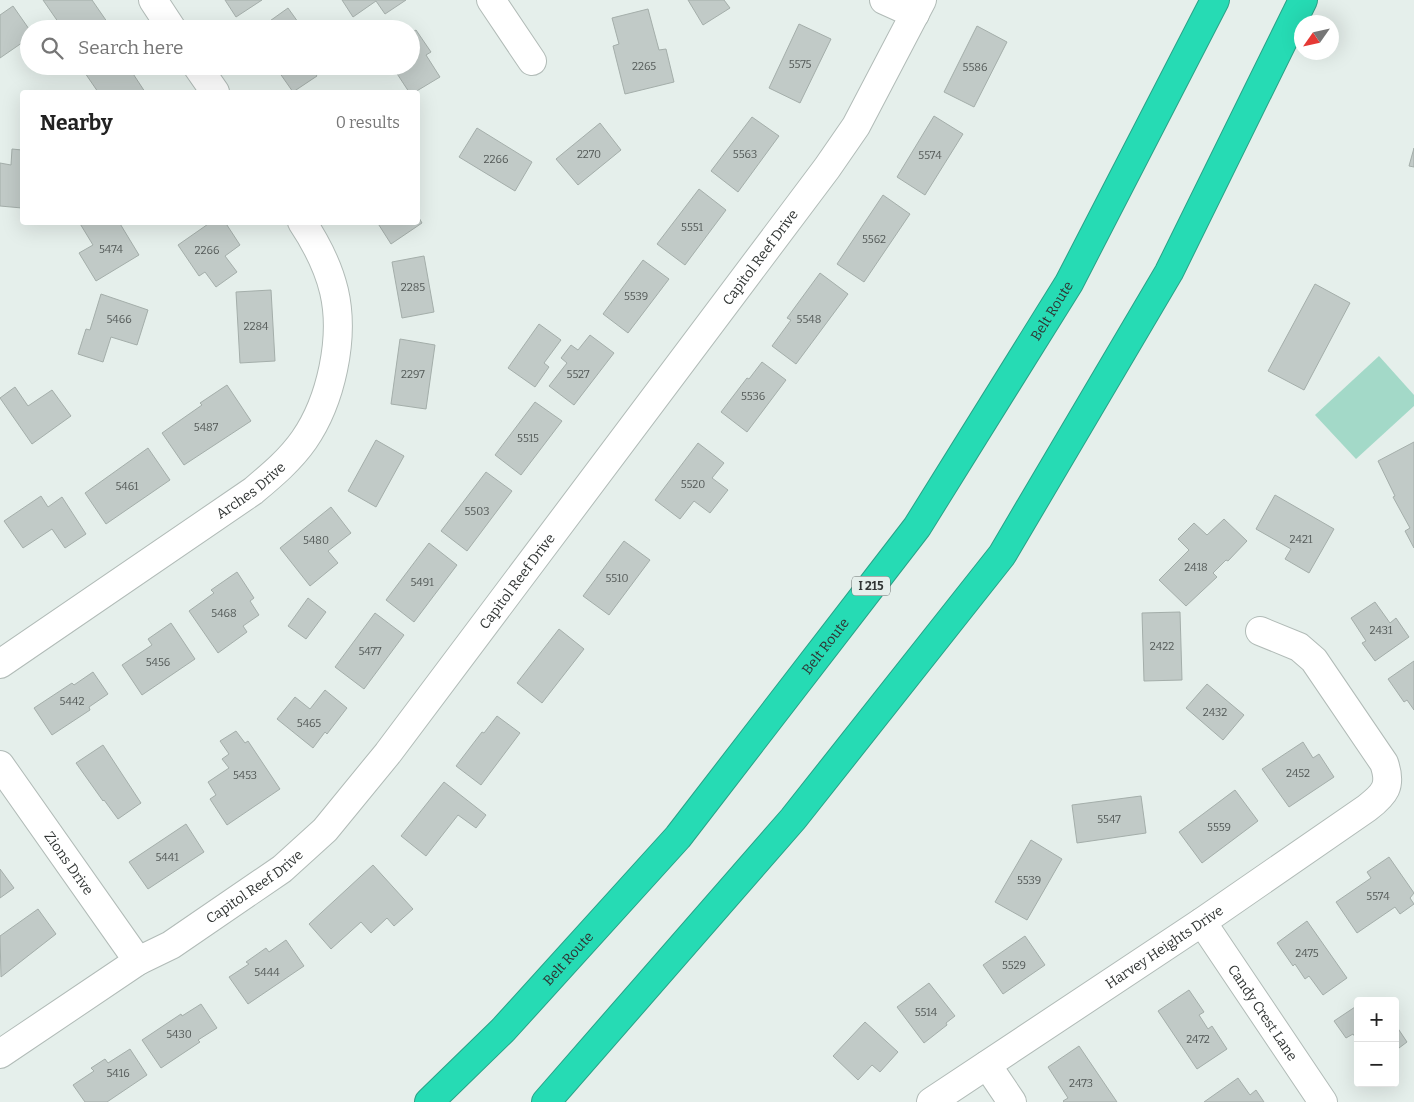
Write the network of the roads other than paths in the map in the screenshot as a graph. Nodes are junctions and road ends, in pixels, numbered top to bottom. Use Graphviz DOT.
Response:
graph roads {
  1 [pos="153,0"];
  2 [pos="490,0"];
  3 [pos="884,0"];
  4 [pos="1215,0"];
  5 [pos="1303,0"];
  6 [pos="918,7"];
  7 [pos="166,20"];
  8 [pos="532,61"];
  9 [pos="204,75"];
  10 [pos="214,90"];
  11 [pos="304,225"];
  12 [pos="1260,631"];
  13 [pos="0,664"];
  14 [pos="0,765"];
  15 [pos="1202,922"];
  16 [pos="138,961"];
  17 [pos="0,1054"];
  18 [pos="987,1065"];
  19 [pos="428,1102"];
  20 [pos="546,1102"];
  21 [pos="931,1102"];
  22 [pos="1012,1102"];
  23 [pos="1323,1102"];
  1 -- 7 [label="street"];
  2 -- 8 [label="street"];
  3 -- 6 [label="street"];
  4 -- 19 [label="highway, Belt Route / I 215"];
  5 -- 20 [label="highway"];
  6 -- 16 [label="street, Capitol Reef Drive"];
  9 -- 10 [label="street"];
  11 -- 13 [label="street, Arches Drive"];
  12 -- 15 [label="street, Harvey Heights Drive"];
  14 -- 16 [label="street, Zions Drive"];
  15 -- 18 [label="street, Harvey Heights Drive"];
  15 -- 23 [label="street, Candy Crest Lane"];
  16 -- 17 [label="street, Capitol Reef Drive"];
  18 -- 21 [label="street, Harvey Heights Drive"];
  18 -- 22 [label="street"];
}
